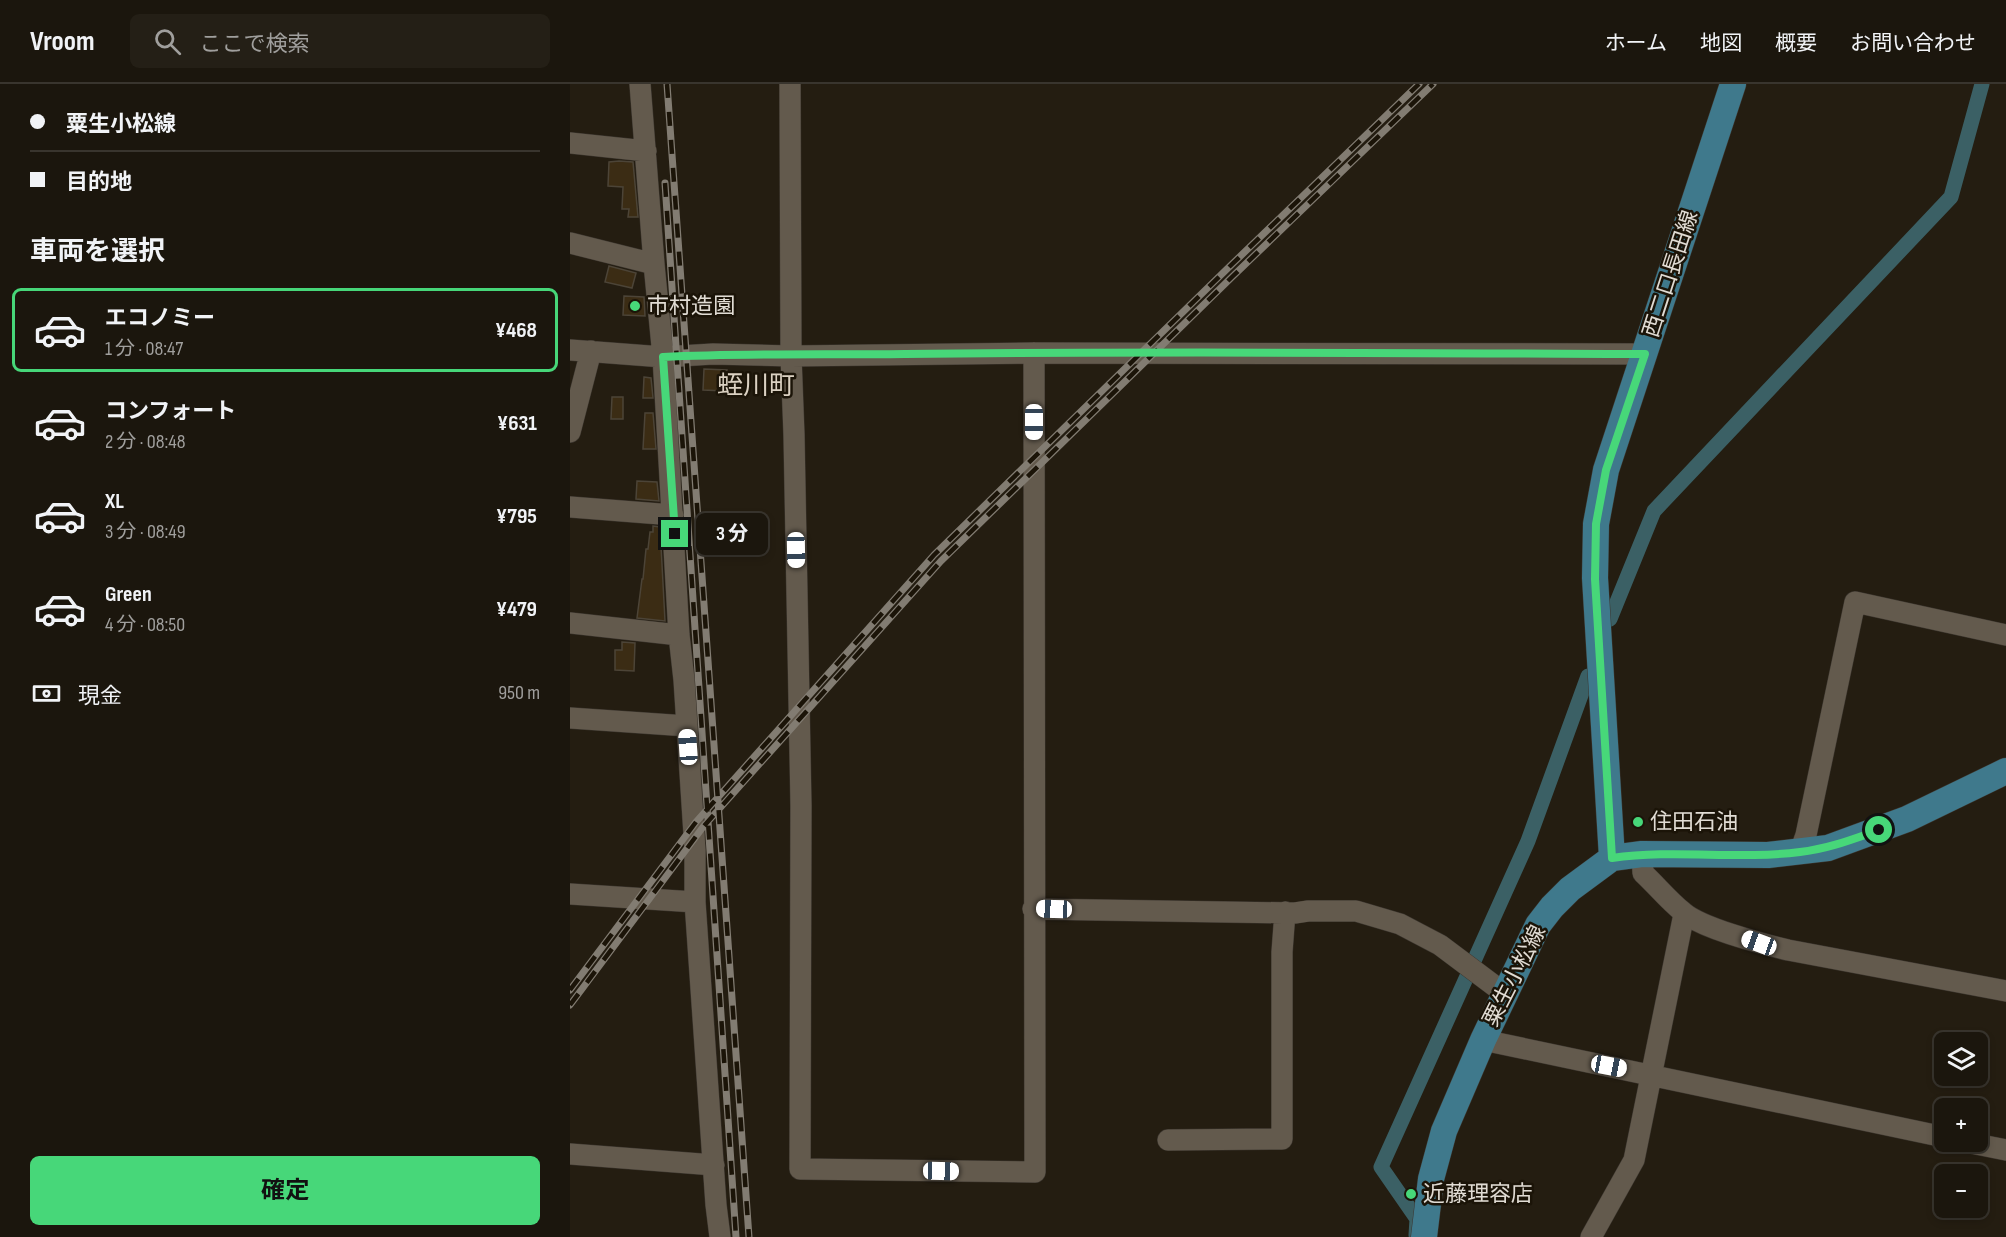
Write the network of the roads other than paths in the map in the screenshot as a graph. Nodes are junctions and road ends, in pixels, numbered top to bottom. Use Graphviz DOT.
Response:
graph roads {
  1 [pos="640,84"];
  2 [pos="790,84"];
  3 [pos="1733,84"];
  4 [pos="570,143"];
  5 [pos="646,151"];
  6 [pos="570,243"];
  7 [pos="654,264"];
  8 [pos="580,351"];
  9 [pos="1034,353"];
  10 [pos="1645,354"];
  11 [pos="791,356"];
  12 [pos="663,357"];
  13 [pos="570,432"];
  14 [pos="570,507"];
  15 [pos="673,515"];
  16 [pos="570,623"];
  17 [pos="679,635"];
  18 [pos="2006,636"];
  19 [pos="570,718"];
  20 [pos="687,726"];
  21 [pos="2006,771"];
  22 [pos="1800,852"];
  23 [pos="1642,854"];
  24 [pos="1612,858"];
  25 [pos="570,894"];
  26 [pos="695,902"];
  27 [pos="1033,909"];
  28 [pos="1284,912"];
  29 [pos="1684,914"];
  30 [pos="2006,991"];
  31 [pos="1504,993"];
  32 [pos="1483,1040"];
  33 [pos="1651,1074"];
  34 [pos="1934,1135"];
  35 [pos="1168,1140"];
  36 [pos="1988,1146"];
  37 [pos="2006,1150"];
  38 [pos="570,1154"];
  39 [pos="714,1165"];
  40 [pos="720,1237"];
  41 [pos="1424,1237"];
  42 [pos="1591,1237"];
  1 -- 5 [label="street"];
  2 -- 11 [label="street"];
  3 -- 10 [label="main road, 西二口長田線"];
  4 -- 5 [label="street"];
  5 -- 7 [label="street"];
  6 -- 7 [label="street"];
  7 -- 12 [label="street"];
  8 -- 12 [label="street"];
  8 -- 13 [label="street"];
  9 -- 10 [label="street"];
  9 -- 11 [label="street"];
  9 -- 27 [label="street"];
  10 -- 24 [label="main road, 西二口長田線"];
  11 -- 12 [label="street"];
  11 -- 27 [label="street"];
  12 -- 15 [label="street"];
  14 -- 15 [label="street"];
  15 -- 17 [label="street"];
  16 -- 17 [label="street"];
  17 -- 20 [label="street"];
  18 -- 22 [label="street"];
  19 -- 20 [label="street"];
  20 -- 26 [label="street"];
  21 -- 22 [label="main road, 粟生小松線"];
  22 -- 23 [label="main road, 粟生小松線"];
  23 -- 24 [label="main road, 粟生小松線"];
  23 -- 29 [label="street"];
  24 -- 31 [label="main road, 粟生小松線"];
  25 -- 26 [label="street"];
  26 -- 39 [label="street"];
  27 -- 28 [label="street"];
  28 -- 31 [label="street"];
  28 -- 35 [label="street"];
  29 -- 30 [label="street"];
  29 -- 33 [label="street"];
  31 -- 32 [label="main road, 粟生小松線"];
  32 -- 33 [label="street"];
  32 -- 41 [label="main road, 粟生小松線"];
  33 -- 34 [label="street"];
  33 -- 42 [label="street"];
  36 -- 37 [label="street"];
  38 -- 39 [label="street"];
  39 -- 40 [label="street"];
}
